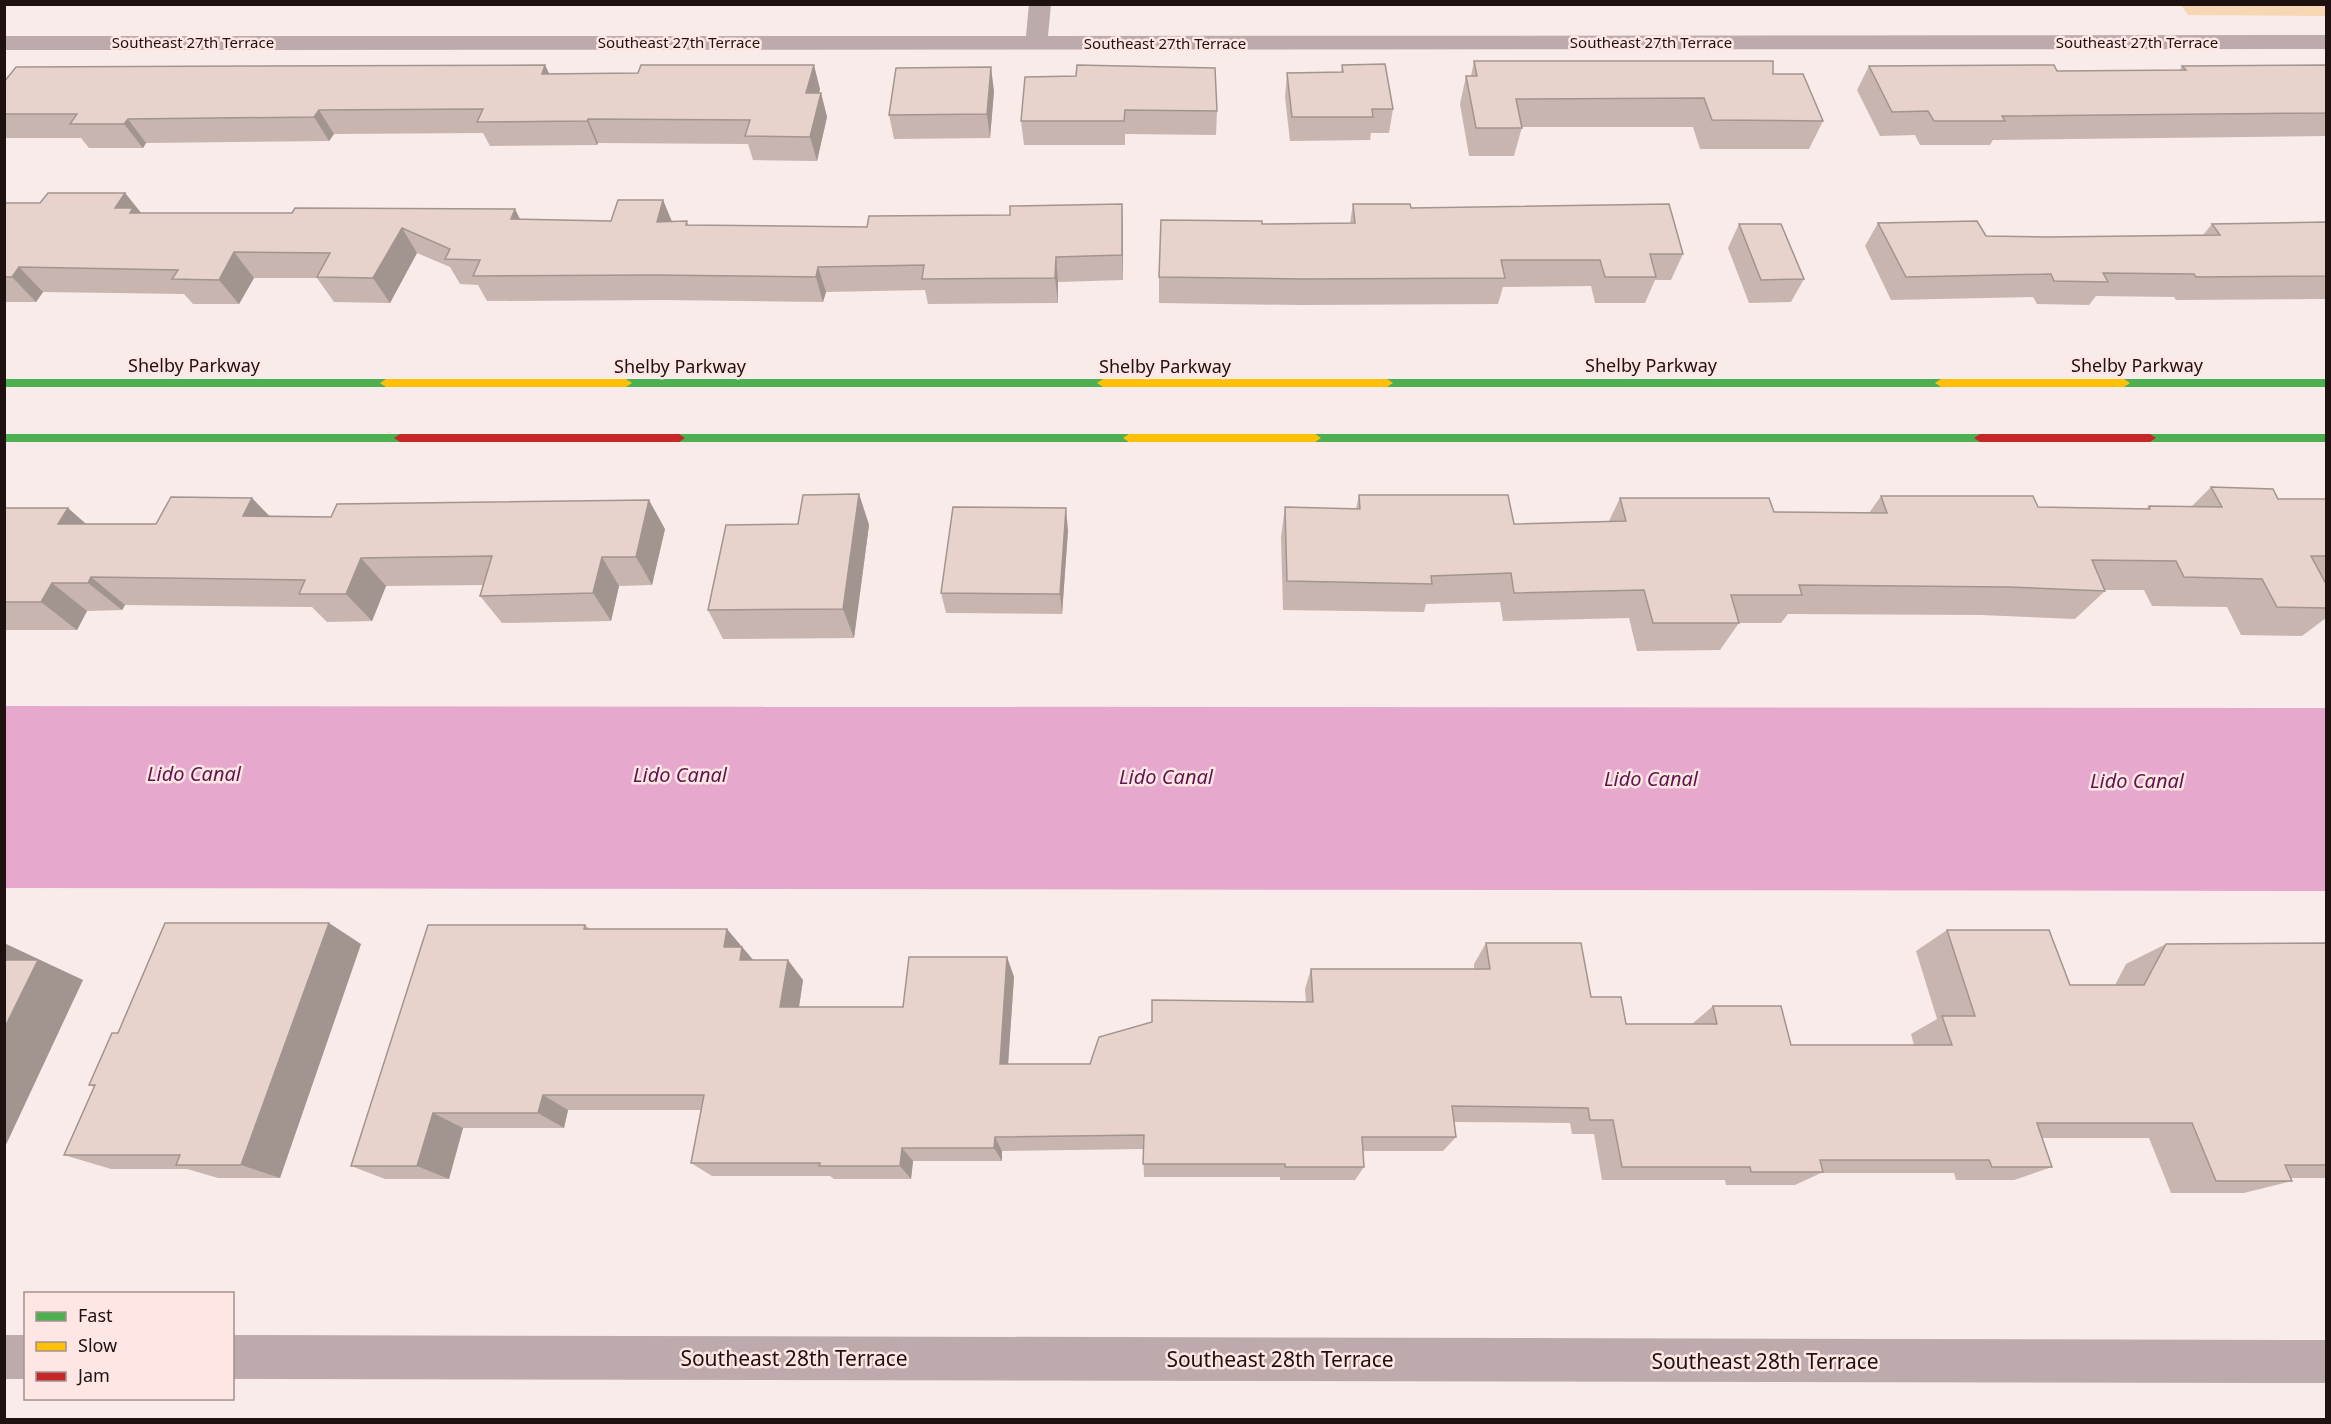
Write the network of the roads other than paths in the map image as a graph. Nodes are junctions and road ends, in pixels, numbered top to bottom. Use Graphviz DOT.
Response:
graph roads {
  1 [pos="1040,4"];
  2 [pos="2326,42"];
  3 [pos="4,43"];
  4 [pos="1036,43"];
  5 [pos="4,383"];
  6 [pos="2326,383"];
  7 [pos="4,438"];
  8 [pos="2326,438"];
  9 [pos="4,1357"];
  10 [pos="24,1357"];
  11 [pos="234,1357"];
  12 [pos="2326,1362"];
  1 -- 4 [label="street"];
  2 -- 4 [label="street, Southeast 27th Terrace"];
  3 -- 4 [label="street, Southeast 27th Terrace"];
  5 -- 6 [label="street, Shelby Parkway"];
  7 -- 8 [label="street"];
  9 -- 10 [label="street"];
  11 -- 12 [label="street, Southeast 28th Terrace"];
}
